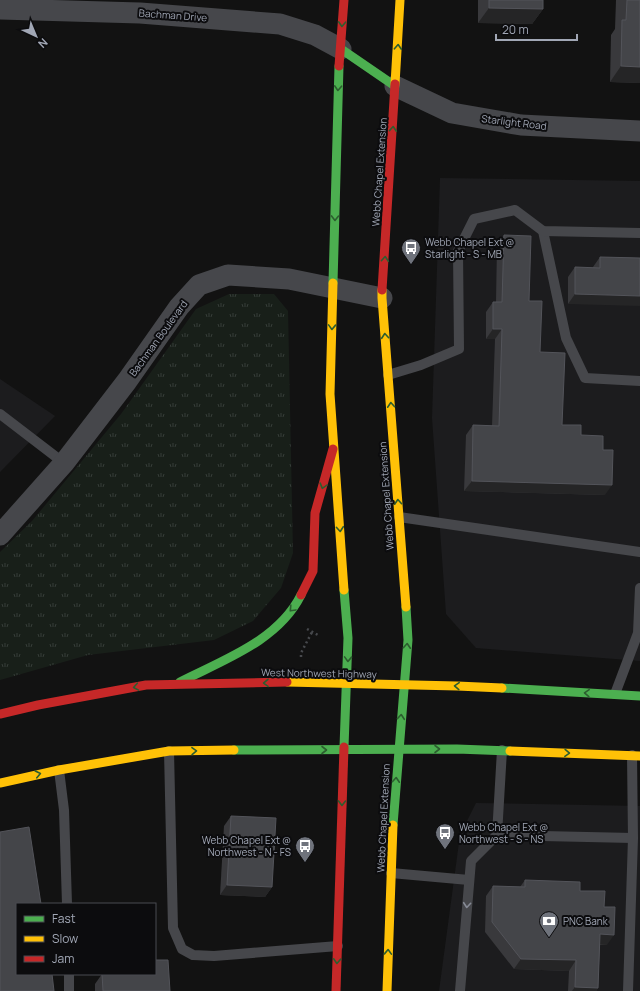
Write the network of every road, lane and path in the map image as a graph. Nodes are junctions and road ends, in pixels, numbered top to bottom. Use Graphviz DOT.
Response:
graph roads {
  1 [pos="344,0"];
  2 [pos="400,0"];
  3 [pos="138,6"];
  4 [pos="0,9"];
  5 [pos="341,49"];
  6 [pos="395,86"];
  7 [pos="640,131"];
  8 [pos="544,230"];
  9 [pos="640,233"];
  10 [pos="334,288"];
  11 [pos="382,298"];
  12 [pos="388,375"];
  13 [pos="640,381"];
  14 [pos="0,414"];
  15 [pos="333,449"];
  16 [pos="64,463"];
  17 [pos="399,517"];
  18 [pos="0,535"];
  19 [pos="640,552"];
  20 [pos="640,588"];
  21 [pos="312,632"];
  22 [pos="301,663"];
  23 [pos="346,683"];
  24 [pos="175,685"];
  25 [pos="404,685"];
  26 [pos="615,694"];
  27 [pos="640,696"];
  28 [pos="0,714"];
  29 [pos="398,749"];
  30 [pos="344,750"];
  31 [pos="502,750"];
  32 [pos="169,751"];
  33 [pos="636,756"];
  34 [pos="59,770"];
  35 [pos="0,783"];
  36 [pos="497,835"];
  37 [pos="633,838"];
  38 [pos="391,873"];
  39 [pos="469,880"];
  40 [pos="67,903"];
  41 [pos="338,946"];
  42 [pos="69,975"];
  43 [pos="69,991"];
  44 [pos="336,991"];
  45 [pos="387,991"];
  46 [pos="460,991"];
  47 [pos="628,991"];
  1 -- 5 [label="main road, one-way"];
  6 -- 2 [label="main road, Webb Chapel Extension, one-way"];
  3 -- 4 [label="street, Bachman Drive"];
  3 -- 5 [label="street, Bachman Drive"];
  5 -- 6 [label="main road"];
  5 -- 10 [label="main road, one-way"];
  6 -- 7 [label="street, Starlight Road"];
  11 -- 6 [label="main road, Webb Chapel Extension, one-way"];
  8 -- 9 [label="lane"];
  8 -- 12 [label="lane"];
  8 -- 13 [label="lane"];
  10 -- 11 [label="street, Bachman Boulevard"];
  10 -- 15 [label="main road, one-way"];
  10 -- 16 [label="street, Bachman Boulevard"];
  12 -- 11 [label="main road, Webb Chapel Extension, one-way"];
  17 -- 12 [label="main road, Webb Chapel Extension, one-way"];
  14 -- 16 [label="lane"];
  15 -- 23 [label="main road, one-way"];
  15 -- 24 [label="main road, one-way"];
  16 -- 18 [label="street, Bachman Boulevard"];
  17 -- 19 [label="lane"];
  25 -- 17 [label="main road, Webb Chapel Extension, one-way"];
  20 -- 26 [label="lane"];
  21 -- 22 [label="path"];
  23 -- 24 [label="main road, West Northwest Highway, one-way"];
  23 -- 25 [label="main road, West Northwest Highway"];
  23 -- 30 [label="main road"];
  24 -- 28 [label="main road, West Northwest Highway, one-way"];
  26 -- 25 [label="main road, West Northwest Highway, one-way"];
  29 -- 25 [label="main road, Webb Chapel Extension, one-way"];
  26 -- 27 [label="main road, West Northwest Highway"];
  29 -- 30 [label="main road"];
  29 -- 31 [label="main road, one-way"];
  38 -- 29 [label="main road, Webb Chapel Extension, one-way"];
  32 -- 30 [label="main road, one-way"];
  30 -- 41 [label="main road, one-way"];
  31 -- 33 [label="main road, one-way"];
  31 -- 36 [label="lane"];
  32 -- 34 [label="main road"];
  32 -- 41 [label="lane"];
  33 -- 37 [label="lane"];
  35 -- 34 [label="main road, one-way"];
  34 -- 40 [label="lane"];
  36 -- 37 [label="lane"];
  36 -- 39 [label="lane"];
  37 -- 47 [label="lane"];
  38 -- 39 [label="lane"];
  45 -- 38 [label="main road, Webb Chapel Extension, one-way"];
  39 -- 46 [label="lane, one-way"];
  41 -- 44 [label="main road, one-way"];
  42 -- 43 [label="lane"];
}
